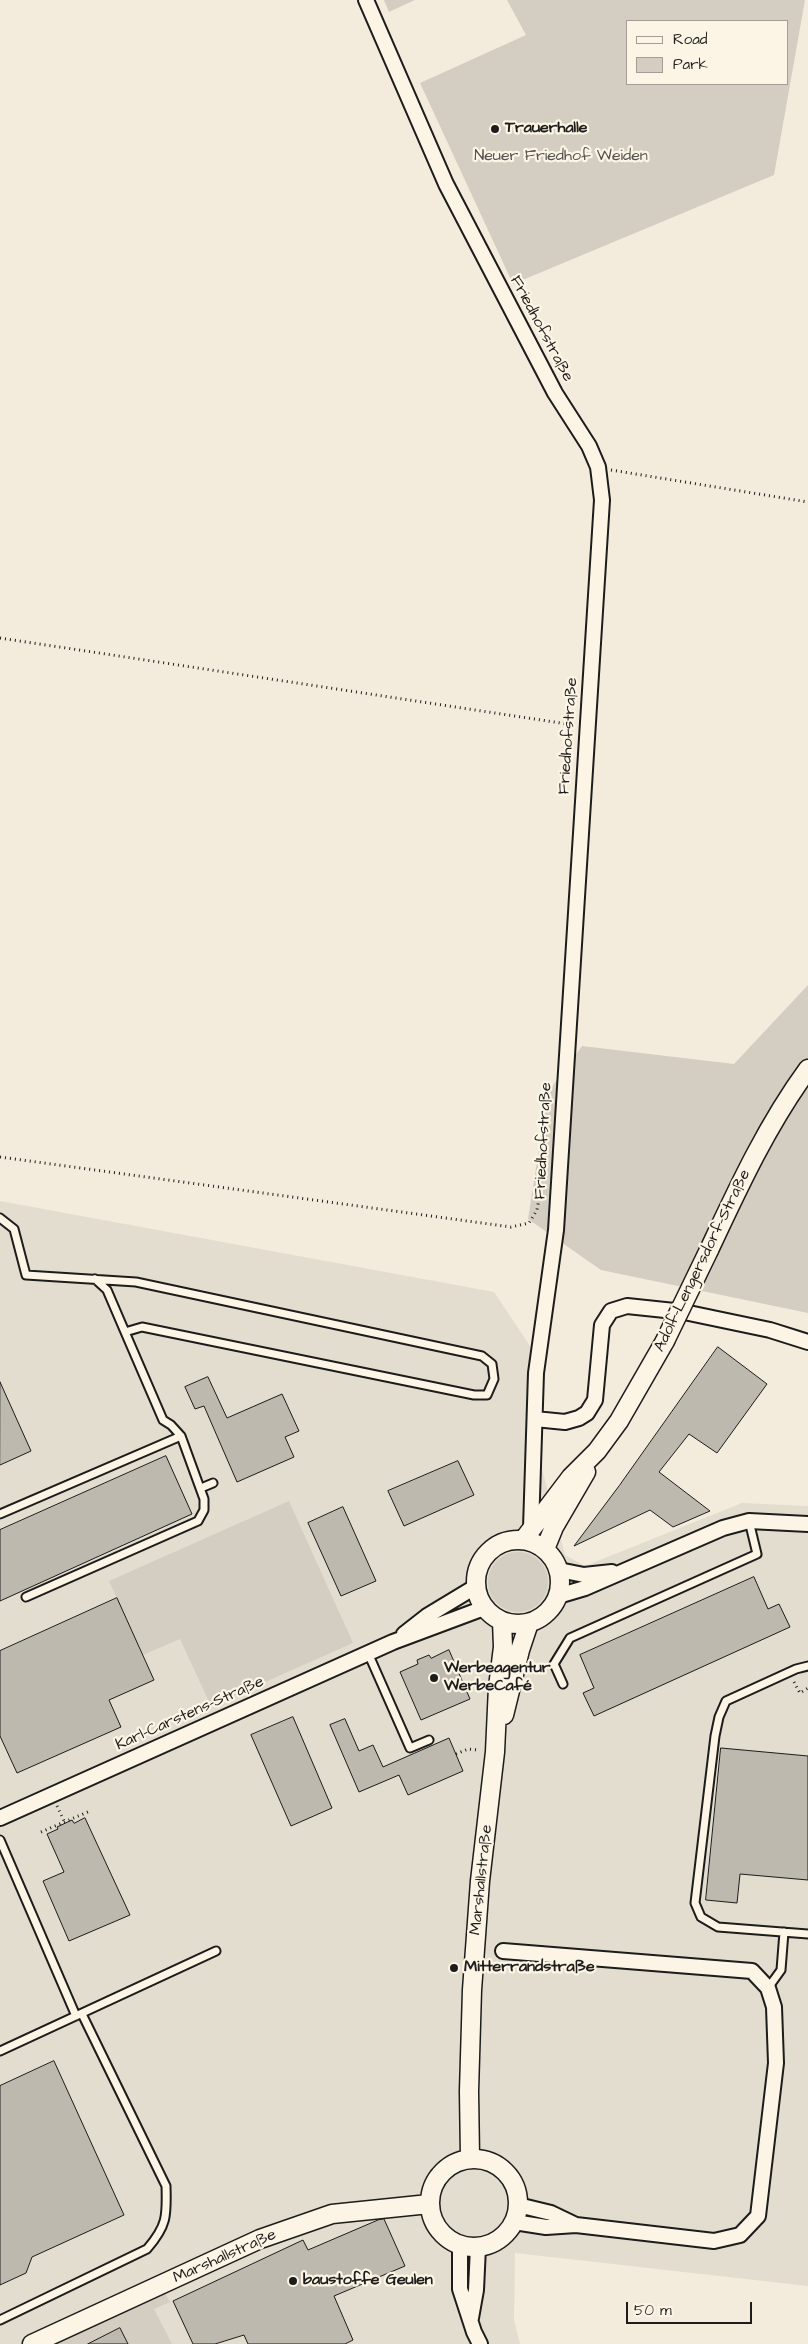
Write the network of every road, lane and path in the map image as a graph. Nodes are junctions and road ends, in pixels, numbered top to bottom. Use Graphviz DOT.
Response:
graph roads {
  1 [pos="366,0"];
  2 [pos="598,467"];
  3 [pos="808,502"];
  4 [pos="0,638"];
  5 [pos="587,727"];
  6 [pos="808,1069"];
  7 [pos="0,1157"];
  8 [pos="543,1174"];
  9 [pos="2,1222"];
  10 [pos="95,1279"];
  11 [pos="125,1332"];
  12 [pos="808,1342"];
  13 [pos="535,1419"];
  14 [pos="181,1436"];
  15 [pos="596,1451"];
  16 [pos="213,1483"];
  17 [pos="201,1488"];
  18 [pos="0,1514"];
  19 [pos="749,1522"];
  20 [pos="808,1524"];
  21 [pos="527,1534"];
  22 [pos="545,1549"];
  23 [pos="559,1570"];
  24 [pos="625,1571"];
  25 [pos="476,1587"];
  26 [pos="558,1596"];
  27 [pos="26,1597"];
  28 [pos="484,1608"];
  29 [pos="502,1621"];
  30 [pos="529,1623"];
  31 [pos="394,1642"];
  32 [pos="368,1653"];
  33 [pos="808,1666"];
  34 [pos="789,1672"];
  35 [pos="563,1684"];
  36 [pos="808,1688"];
  37 [pos="429,1740"];
  38 [pos="495,1752"];
  39 [pos="456,1754"];
  40 [pos="90,1811"];
  41 [pos="0,1818"];
  42 [pos="41,1832"];
  43 [pos="0,1840"];
  44 [pos="784,1932"];
  45 [pos="808,1934"];
  46 [pos="216,1951"];
  47 [pos="504,1952"];
  48 [pos="768,1988"];
  49 [pos="79,2015"];
  50 [pos="0,2051"];
  51 [pos="470,2158"];
  52 [pos="429,2204"];
  53 [pos="516,2213"];
  54 [pos="460,2246"];
  55 [pos="478,2247"];
  56 [pos="0,2320"];
  57 [pos="471,2321"];
  58 [pos="32,2344"];
  59 [pos="480,2344"];
  1 -- 2 [label="street, Friedhofstraße"];
  2 -- 3 [label="path"];
  2 -- 5 [label="street, Friedhofstraße"];
  4 -- 5 [label="path"];
  5 -- 13 [label="street, Friedhofstraße"];
  6 -- 15 [label="street, Adolf-Lengersdorf-Straße, bridge"];
  7 -- 8 [label="path"];
  9 -- 10 [label="lane"];
  10 -- 11 [label="lane"];
  10 -- 11 [label="lane"];
  11 -- 14 [label="lane"];
  12 -- 13 [label="street"];
  13 -- 21 [label="street, Friedhofstraße"];
  14 -- 17 [label="lane"];
  14 -- 18 [label="lane"];
  15 -- 21 [label="street, Adolf-Lengersdorf-Straße"];
  15 -- 22 [label="street, Adolf-Lengersdorf-Straße"];
  16 -- 17 [label="lane"];
  17 -- 27 [label="lane"];
  19 -- 20 [label="street"];
  19 -- 24 [label="street"];
  19 -- 35 [label="lane"];
  21 -- 22 [label="street"];
  21 -- 25 [label="street"];
  22 -- 23 [label="street"];
  23 -- 24 [label="street"];
  23 -- 26 [label="street"];
  24 -- 26 [label="street"];
  25 -- 28 [label="street"];
  25 -- 31 [label="street, Karl-Carstens-Straße"];
  26 -- 30 [label="street"];
  28 -- 29 [label="street"];
  28 -- 31 [label="street, Karl-Carstens-Straße"];
  29 -- 30 [label="street"];
  29 -- 38 [label="street, Marshallstraße"];
  30 -- 38 [label="street, Marshallstraße"];
  31 -- 32 [label="street, Karl-Carstens-Straße"];
  32 -- 37 [label="lane"];
  32 -- 41 [label="street, Karl-Carstens-Straße"];
  33 -- 34 [label="lane"];
  34 -- 36 [label="path"];
  34 -- 44 [label="lane"];
  38 -- 39 [label="path"];
  38 -- 51 [label="street, Marshallstraße"];
  40 -- 42 [label="path"];
  43 -- 49 [label="lane"];
  44 -- 45 [label="lane"];
  44 -- 48 [label="lane"];
  46 -- 49 [label="lane"];
  47 -- 48 [label="street"];
  48 -- 53 [label="street"];
  49 -- 50 [label="lane"];
  49 -- 56 [label="lane"];
  51 -- 52 [label="street"];
  51 -- 53 [label="street"];
  52 -- 54 [label="street"];
  52 -- 58 [label="street, Marshallstraße"];
  53 -- 55 [label="street"];
  54 -- 55 [label="street"];
  54 -- 57 [label="street"];
  55 -- 57 [label="street"];
  57 -- 59 [label="street"];
}
